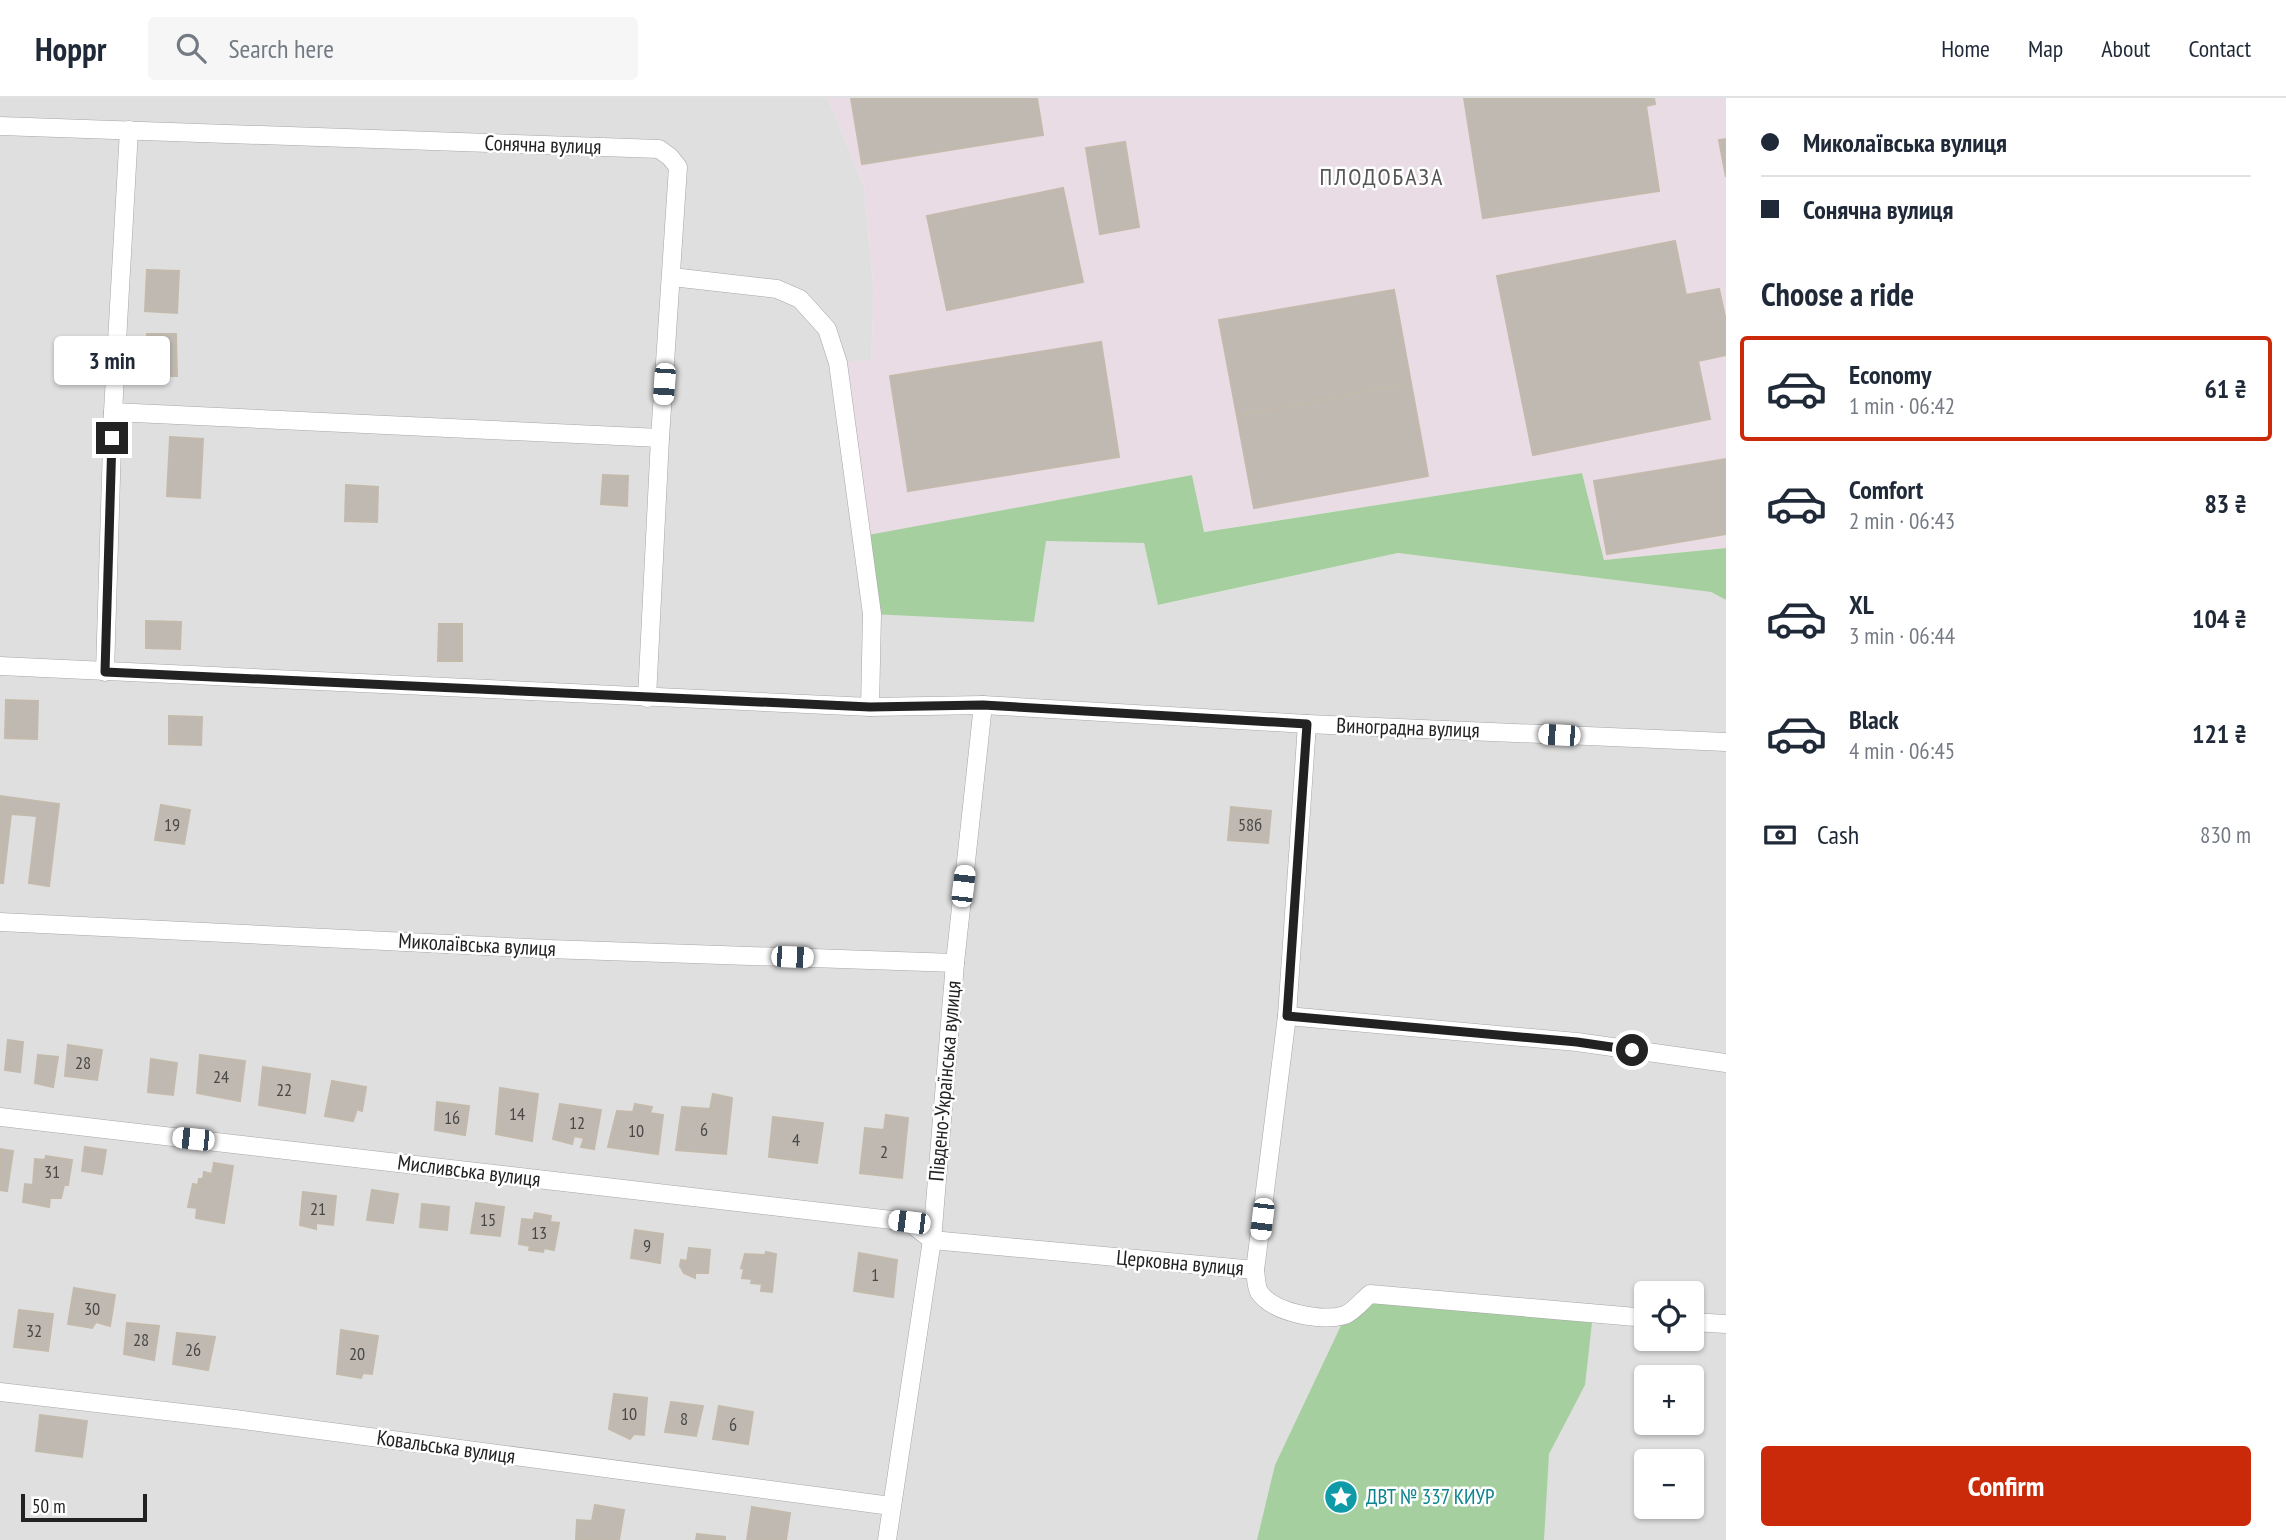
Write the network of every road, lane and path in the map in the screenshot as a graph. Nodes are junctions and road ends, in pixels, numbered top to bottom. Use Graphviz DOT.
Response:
graph roads {
  1 [pos="0,127"];
  2 [pos="130,130"];
  3 [pos="671,276"];
  4 [pos="113,412"];
  5 [pos="660,438"];
  6 [pos="0,666"];
  7 [pos="105,672"];
  8 [pos="647,698"];
  9 [pos="983,705"];
  10 [pos="870,707"];
  11 [pos="1307,724"];
  12 [pos="1726,742"];
  13 [pos="0,922"];
  14 [pos="955,963"];
  15 [pos="1287,1016"];
  16 [pos="1726,1063"];
  17 [pos="0,1117"];
  18 [pos="933,1240"];
  19 [pos="1255,1270"];
  20 [pos="1634,1317"];
  21 [pos="1704,1323"];
  22 [pos="1726,1324"];
  23 [pos="0,1392"];
  24 [pos="891,1506"];
  25 [pos="887,1540"];
  1 -- 2 [label="street, Сонячна вулиця"];
  2 -- 3 [label="street, Сонячна вулиця"];
  2 -- 4 [label="street"];
  3 -- 5 [label="street, Сонячна вулиця"];
  3 -- 10 [label="street"];
  4 -- 5 [label="street"];
  4 -- 7 [label="street"];
  5 -- 8 [label="street, Сонячна вулиця"];
  6 -- 7 [label="street, Виноградна вулиця"];
  7 -- 8 [label="street, Виноградна вулиця"];
  8 -- 10 [label="street, Виноградна вулиця"];
  9 -- 10 [label="street, Виноградна вулиця"];
  9 -- 11 [label="street, Виноградна вулиця"];
  9 -- 14 [label="street, Південо-Українська вулиця"];
  11 -- 12 [label="street, Виноградна вулиця"];
  11 -- 15 [label="street"];
  13 -- 14 [label="street, Миколаївська вулиця"];
  14 -- 18 [label="street, Південо-Українська вулиця"];
  15 -- 16 [label="street"];
  15 -- 19 [label="street"];
  17 -- 18 [label="street, Мисливська вулиця"];
  18 -- 19 [label="street, Церковна вулиця"];
  18 -- 24 [label="street, Південо-Українська вулиця"];
  19 -- 20 [label="street, Церковна вулиця"];
  21 -- 22 [label="street"];
  23 -- 24 [label="street, Ковальська вулиця"];
  24 -- 25 [label="street, Південо-Українська вулиця"];
}
